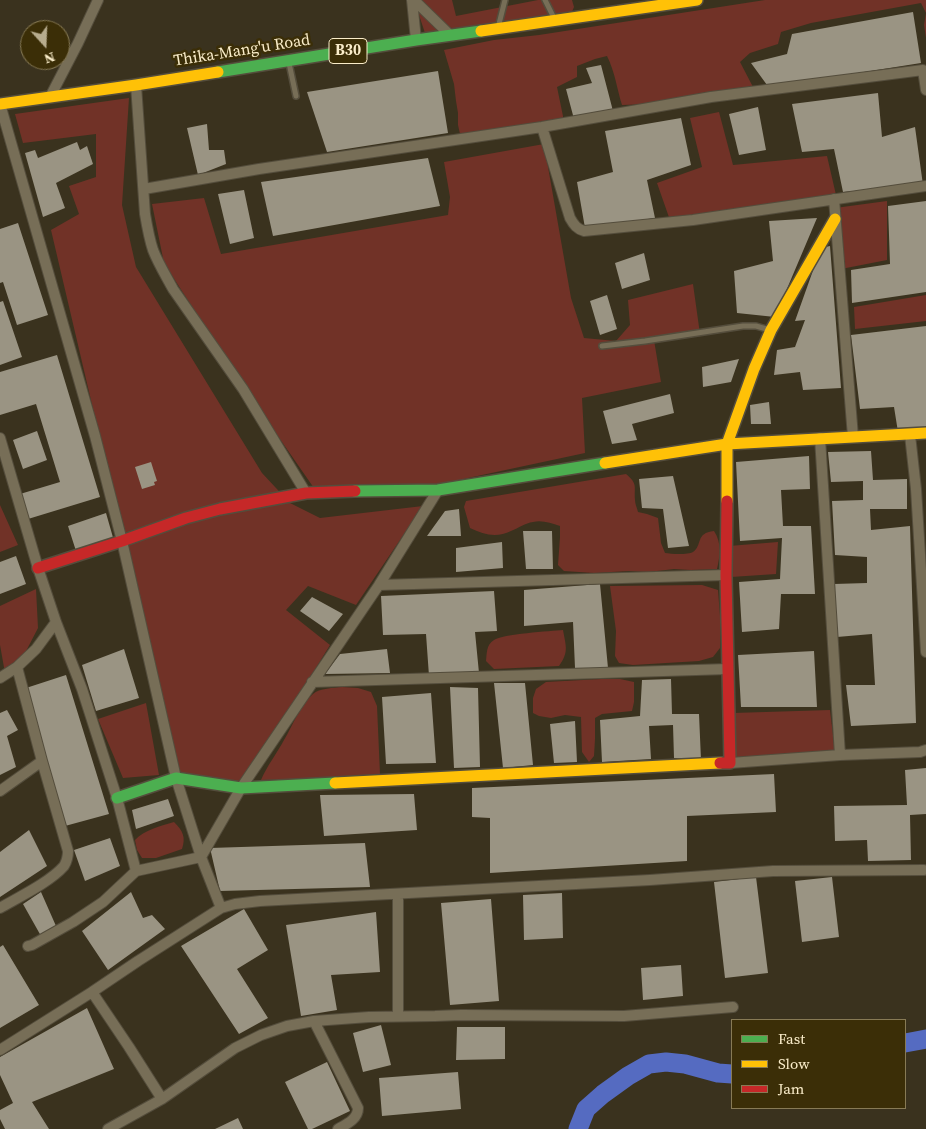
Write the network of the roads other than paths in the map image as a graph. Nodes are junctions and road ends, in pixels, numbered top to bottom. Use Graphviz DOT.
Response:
graph roads {
  1 [pos="98,0"];
  2 [pos="413,0"];
  3 [pos="505,0"];
  4 [pos="545,0"];
  5 [pos="697,0"];
  6 [pos="555,21"];
  7 [pos="498,29"];
  8 [pos="450,35"];
  9 [pos="416,40"];
  10 [pos="288,60"];
  11 [pos="925,70"];
  12 [pos="136,85"];
  13 [pos="926,90"];
  14 [pos="296,96"];
  15 [pos="50,97"];
  16 [pos="0,104"];
  17 [pos="542,128"];
  18 [pos="926,186"];
  19 [pos="144,190"];
  20 [pos="834,199"];
  21 [pos="835,219"];
  22 [pos="771,330"];
  23 [pos="602,346"];
  24 [pos="926,434"];
  25 [pos="910,435"];
  26 [pos="853,437"];
  27 [pos="0,438"];
  28 [pos="820,438"];
  29 [pos="727,444"];
  30 [pos="438,490"];
  31 [pos="306,493"];
  32 [pos="122,541"];
  33 [pos="38,568"];
  34 [pos="726,575"];
  35 [pos="379,585"];
  36 [pos="56,622"];
  37 [pos="926,652"];
  38 [pos="18,667"];
  39 [pos="728,669"];
  40 [pos="0,678"];
  41 [pos="312,682"];
  42 [pos="926,750"];
  43 [pos="840,755"];
  44 [pos="42,761"];
  45 [pos="730,763"];
  46 [pos="176,778"];
  47 [pos="241,788"];
  48 [pos="0,791"];
  49 [pos="117,798"];
  50 [pos="201,857"];
  51 [pos="924,870"];
  52 [pos="136,871"];
  53 [pos="398,894"];
  54 [pos="0,908"];
  55 [pos="221,908"];
  56 [pos="28,946"];
  57 [pos="92,992"];
  58 [pos="733,1007"];
  59 [pos="398,1016"];
  60 [pos="314,1021"];
  61 [pos="0,1050"];
  62 [pos="162,1099"];
  63 [pos="108,1129"];
  64 [pos="338,1129"];
  1 -- 15 [label="street"];
  2 -- 8 [label="street"];
  2 -- 9 [label="street"];
  3 -- 7 [label="lane"];
  4 -- 6 [label="lane"];
  5 -- 6 [label="main road, Thika-Mang'u Road / B30"];
  6 -- 7 [label="main road, Thika-Mang'u Road / B30"];
  7 -- 8 [label="main road, Thika-Mang'u Road / B30"];
  8 -- 9 [label="main road, Thika-Mang'u Road / B30"];
  9 -- 10 [label="main road, Thika-Mang'u Road / B30"];
  10 -- 12 [label="main road, Thika-Mang'u Road / B30"];
  10 -- 14 [label="lane"];
  11 -- 13 [label="street"];
  11 -- 17 [label="street"];
  12 -- 15 [label="main road, Thika-Mang'u Road / B30"];
  12 -- 19 [label="street"];
  15 -- 16 [label="main road, Thika-Mang'u Road / B30"];
  16 -- 32 [label="street"];
  17 -- 19 [label="street"];
  17 -- 20 [label="street"];
  18 -- 20 [label="street"];
  19 -- 31 [label="street"];
  20 -- 21 [label="street"];
  21 -- 22 [label="main road"];
  21 -- 26 [label="street"];
  22 -- 23 [label="lane"];
  22 -- 29 [label="main road"];
  24 -- 25 [label="main road"];
  25 -- 26 [label="main road"];
  25 -- 37 [label="street"];
  26 -- 28 [label="main road"];
  27 -- 33 [label="street"];
  28 -- 29 [label="main road"];
  28 -- 43 [label="street"];
  29 -- 30 [label="main road"];
  29 -- 34 [label="main road"];
  30 -- 31 [label="main road"];
  30 -- 35 [label="street"];
  31 -- 32 [label="main road"];
  32 -- 33 [label="main road"];
  32 -- 46 [label="street"];
  33 -- 36 [label="street"];
  34 -- 35 [label="street"];
  34 -- 39 [label="main road"];
  35 -- 41 [label="street"];
  36 -- 38 [label="street"];
  36 -- 49 [label="street"];
  38 -- 40 [label="street"];
  38 -- 44 [label="street"];
  39 -- 41 [label="street"];
  39 -- 45 [label="main road"];
  41 -- 47 [label="street"];
  42 -- 43 [label="street"];
  43 -- 45 [label="street"];
  44 -- 48 [label="street"];
  44 -- 54 [label="street"];
  45 -- 47 [label="main road"];
  46 -- 47 [label="main road"];
  46 -- 49 [label="main road"];
  46 -- 50 [label="street"];
  47 -- 50 [label="street"];
  49 -- 52 [label="street"];
  50 -- 52 [label="street"];
  50 -- 55 [label="street"];
  51 -- 53 [label="street"];
  52 -- 56 [label="street"];
  53 -- 55 [label="street"];
  53 -- 59 [label="street"];
  55 -- 57 [label="street"];
  57 -- 61 [label="street"];
  57 -- 62 [label="street"];
  58 -- 59 [label="street"];
  59 -- 60 [label="street"];
  60 -- 62 [label="street"];
  60 -- 64 [label="street"];
  62 -- 63 [label="street"];
}
